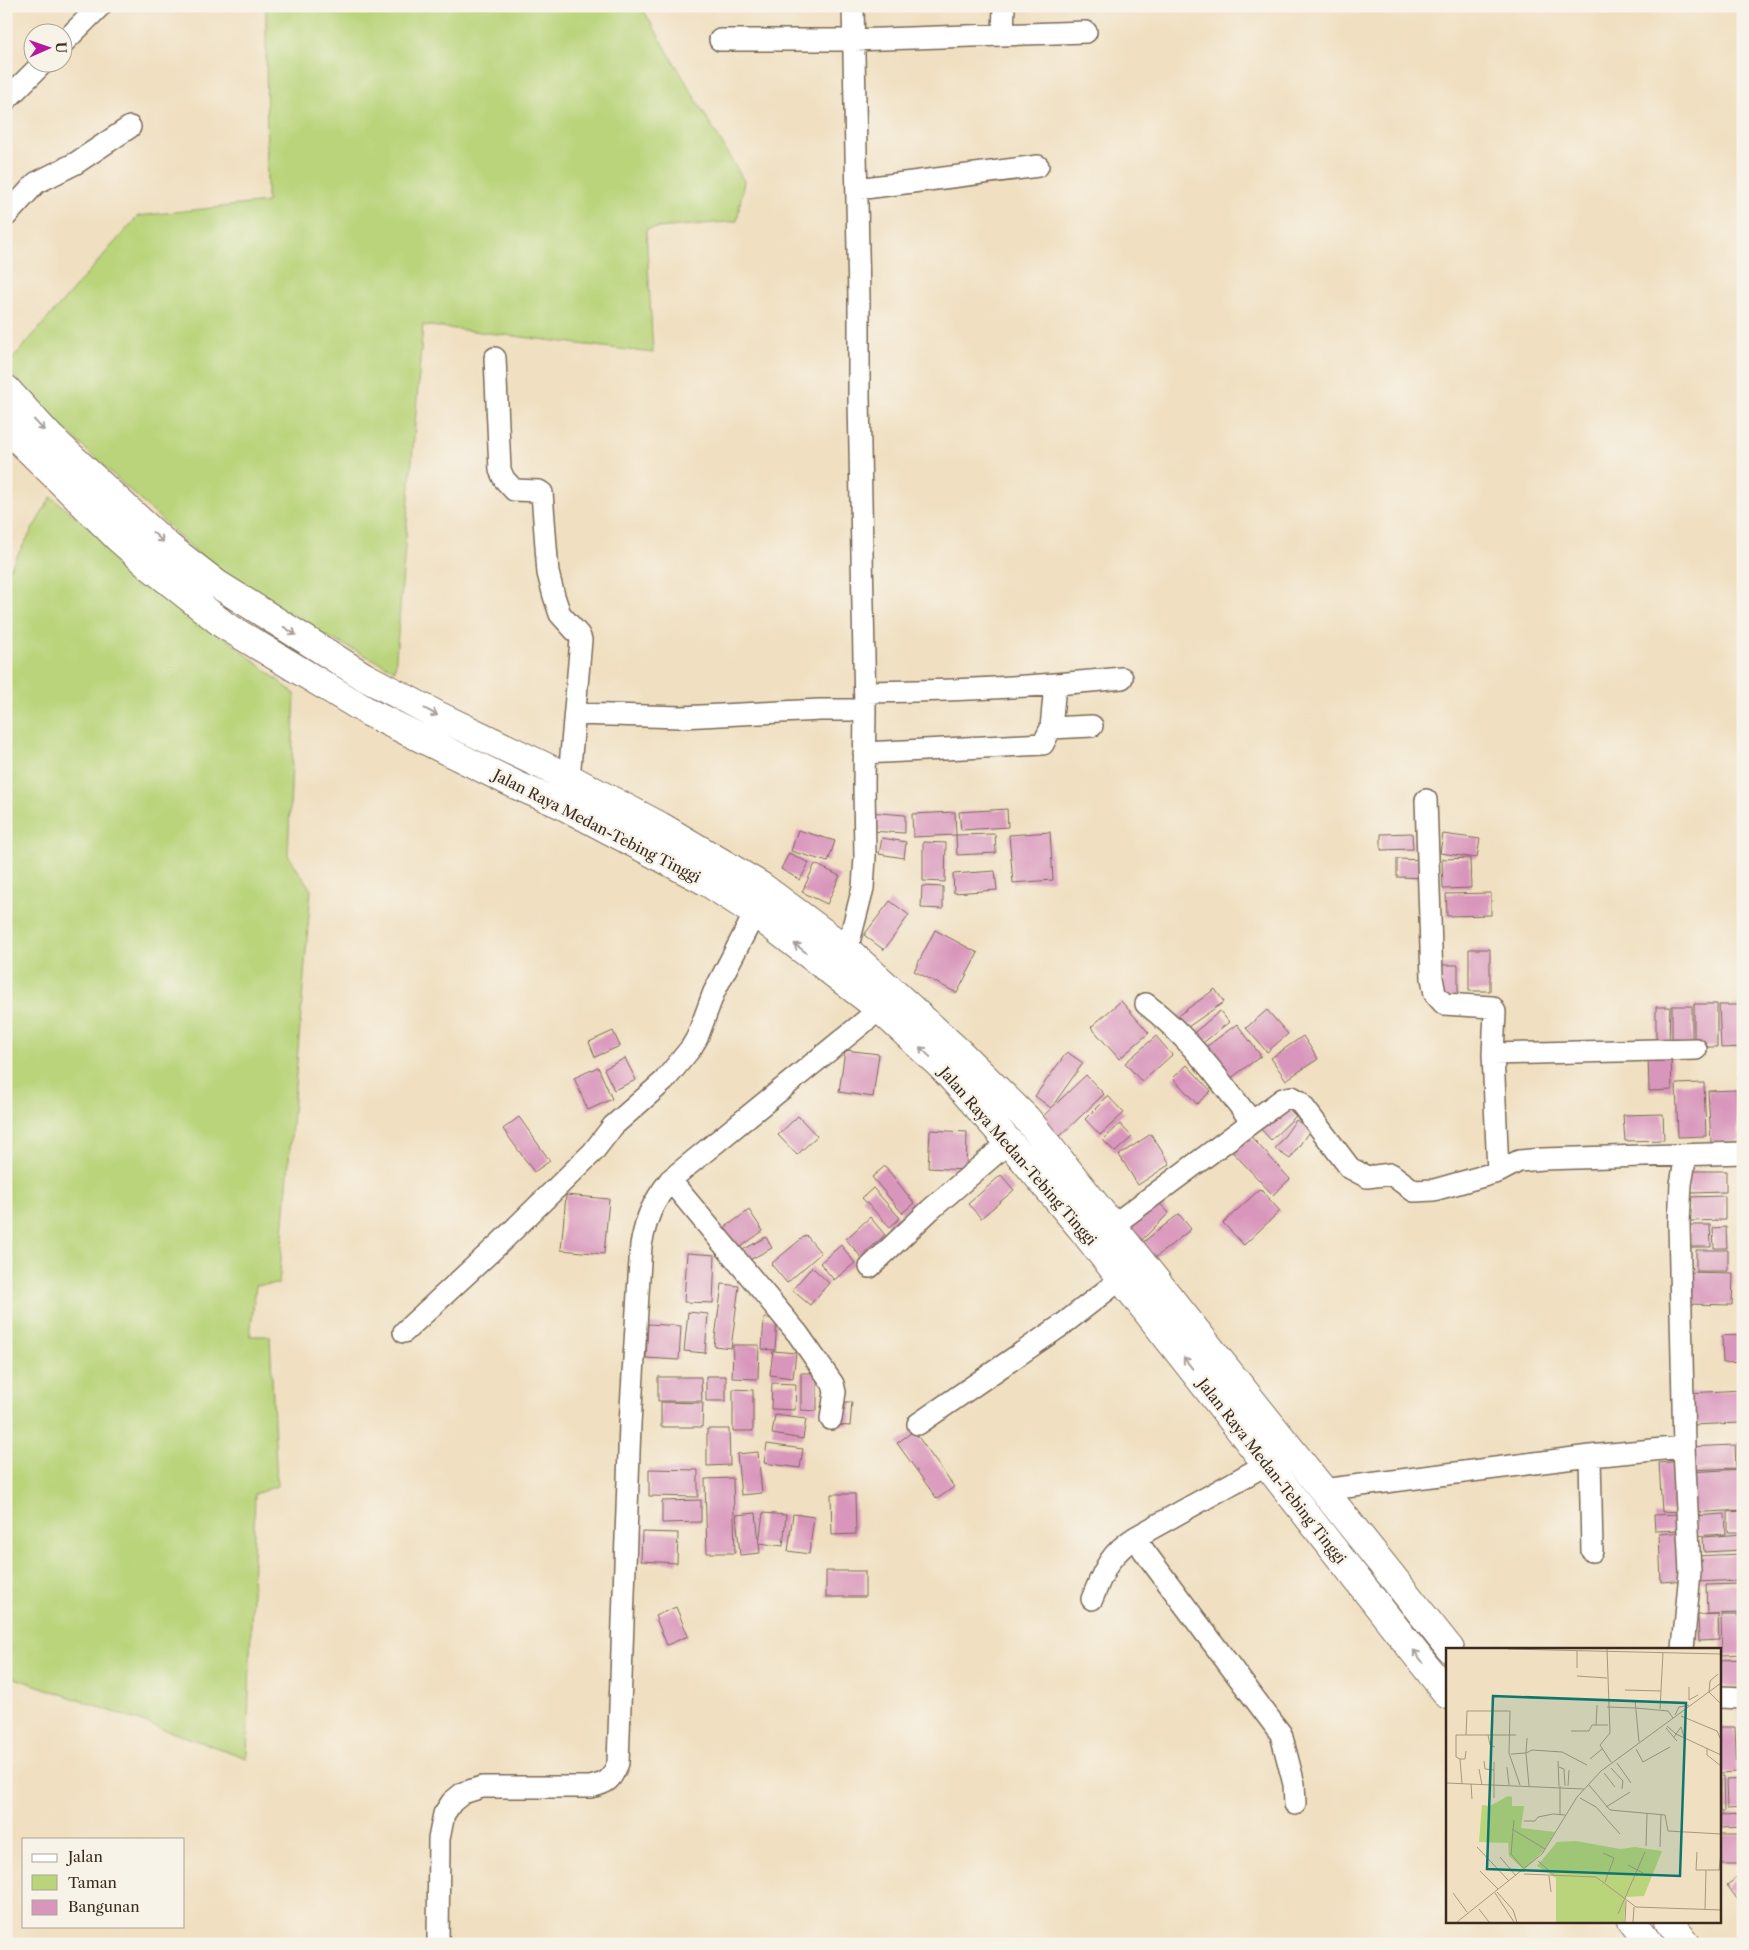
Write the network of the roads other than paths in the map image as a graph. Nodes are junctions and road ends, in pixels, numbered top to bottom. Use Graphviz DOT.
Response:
graph roads {
  1 [pos="100,6"];
  2 [pos="853,6"];
  3 [pos="1004,6"];
  4 [pos="1086,32"];
  5 [pos="72,34"];
  6 [pos="1003,34"];
  7 [pos="720,40"];
  8 [pos="852,40"];
  9 [pos="34,72"];
  10 [pos="6,100"];
  11 [pos="130,127"];
  12 [pos="1038,166"];
  13 [pos="857,189"];
  14 [pos="6,216"];
  15 [pos="495,358"];
  16 [pos="6,389"];
  17 [pos="6,427"];
  18 [pos="1122,678"];
  19 [pos="1055,685"];
  20 [pos="865,701"];
  21 [pos="575,714"];
  22 [pos="1092,726"];
  23 [pos="1051,728"];
  24 [pos="864,753"];
  25 [pos="569,778"];
  26 [pos="1426,800"];
  27 [pos="755,913"];
  28 [pos="847,950"];
  29 [pos="888,1001"];
  30 [pos="1146,1004"];
  31 [pos="1696,1049"];
  32 [pos="1493,1054"];
  33 [pos="1252,1122"];
  34 [pos="1009,1142"];
  35 [pos="1743,1153"];
  36 [pos="1686,1155"];
  37 [pos="1498,1172"];
  38 [pos="670,1180"];
  39 [pos="1112,1226"];
  40 [pos="870,1267"];
  41 [pos="1121,1279"];
  42 [pos="404,1332"];
  43 [pos="831,1419"];
  44 [pos="918,1424"];
  45 [pos="1684,1447"];
  46 [pos="1590,1456"];
  47 [pos="1267,1464"];
  48 [pos="1322,1490"];
  49 [pos="1136,1537"];
  50 [pos="1592,1551"];
  51 [pos="1092,1599"];
  52 [pos="1449,1648"];
  53 [pos="1683,1648"];
  54 [pos="1446,1692"];
  55 [pos="1722,1697"];
  56 [pos="1743,1698"];
  57 [pos="1295,1804"];
  58 [pos="1633,1922"];
  59 [pos="1670,1922"];
  60 [pos="438,1944"];
  61 [pos="1650,1944"];
  62 [pos="1686,1944"];
  1 -- 5 [label="street"];
  2 -- 8 [label="street"];
  3 -- 6 [label="street"];
  4 -- 6 [label="street"];
  6 -- 8 [label="street"];
  7 -- 8 [label="street"];
  8 -- 13 [label="street"];
  9 -- 10 [label="street"];
  11 -- 14 [label="street"];
  12 -- 13 [label="street"];
  13 -- 20 [label="street"];
  15 -- 21 [label="street"];
  16 -- 25 [label="highway, Jalan Raya Medan-Tebing Tinggi, one-way"];
  17 -- 27 [label="highway, Jalan Raya Medan-Tebing Tinggi"];
  18 -- 19 [label="street"];
  19 -- 20 [label="street"];
  19 -- 23 [label="street"];
  20 -- 21 [label="street"];
  20 -- 24 [label="street"];
  21 -- 25 [label="street"];
  22 -- 23 [label="street"];
  23 -- 24 [label="street"];
  24 -- 28 [label="street"];
  25 -- 28 [label="highway, Jalan Raya Medan-Tebing Tinggi"];
  26 -- 32 [label="street"];
  29 -- 27 [label="highway, Jalan Raya Medan-Tebing Tinggi, one-way"];
  27 -- 42 [label="street"];
  28 -- 29 [label="highway, Jalan Raya Medan-Tebing Tinggi"];
  34 -- 29 [label="highway, Jalan Raya Medan-Tebing Tinggi, one-way"];
  29 -- 38 [label="street"];
  29 -- 39 [label="highway, Jalan Raya Medan-Tebing Tinggi"];
  30 -- 33 [label="street"];
  31 -- 32 [label="street"];
  32 -- 37 [label="street"];
  33 -- 37 [label="street"];
  33 -- 39 [label="street"];
  34 -- 40 [label="street"];
  34 -- 41 [label="highway, Jalan Raya Medan-Tebing Tinggi"];
  35 -- 36 [label="street"];
  36 -- 37 [label="street"];
  36 -- 45 [label="street"];
  38 -- 43 [label="street"];
  38 -- 60 [label="street"];
  39 -- 48 [label="highway, Jalan Raya Medan-Tebing Tinggi"];
  41 -- 44 [label="street"];
  47 -- 41 [label="highway, Jalan Raya Medan-Tebing Tinggi, one-way"];
  45 -- 46 [label="street"];
  45 -- 53 [label="street"];
  46 -- 48 [label="street"];
  46 -- 50 [label="street"];
  47 -- 49 [label="street"];
  54 -- 47 [label="highway, Jalan Raya Medan-Tebing Tinggi, one-way"];
  48 -- 52 [label="highway, Jalan Raya Medan-Tebing Tinggi"];
  49 -- 51 [label="street"];
  49 -- 57 [label="street"];
  55 -- 56 [label="street"];
  58 -- 61 [label="highway"];
  59 -- 62 [label="highway"];
}
